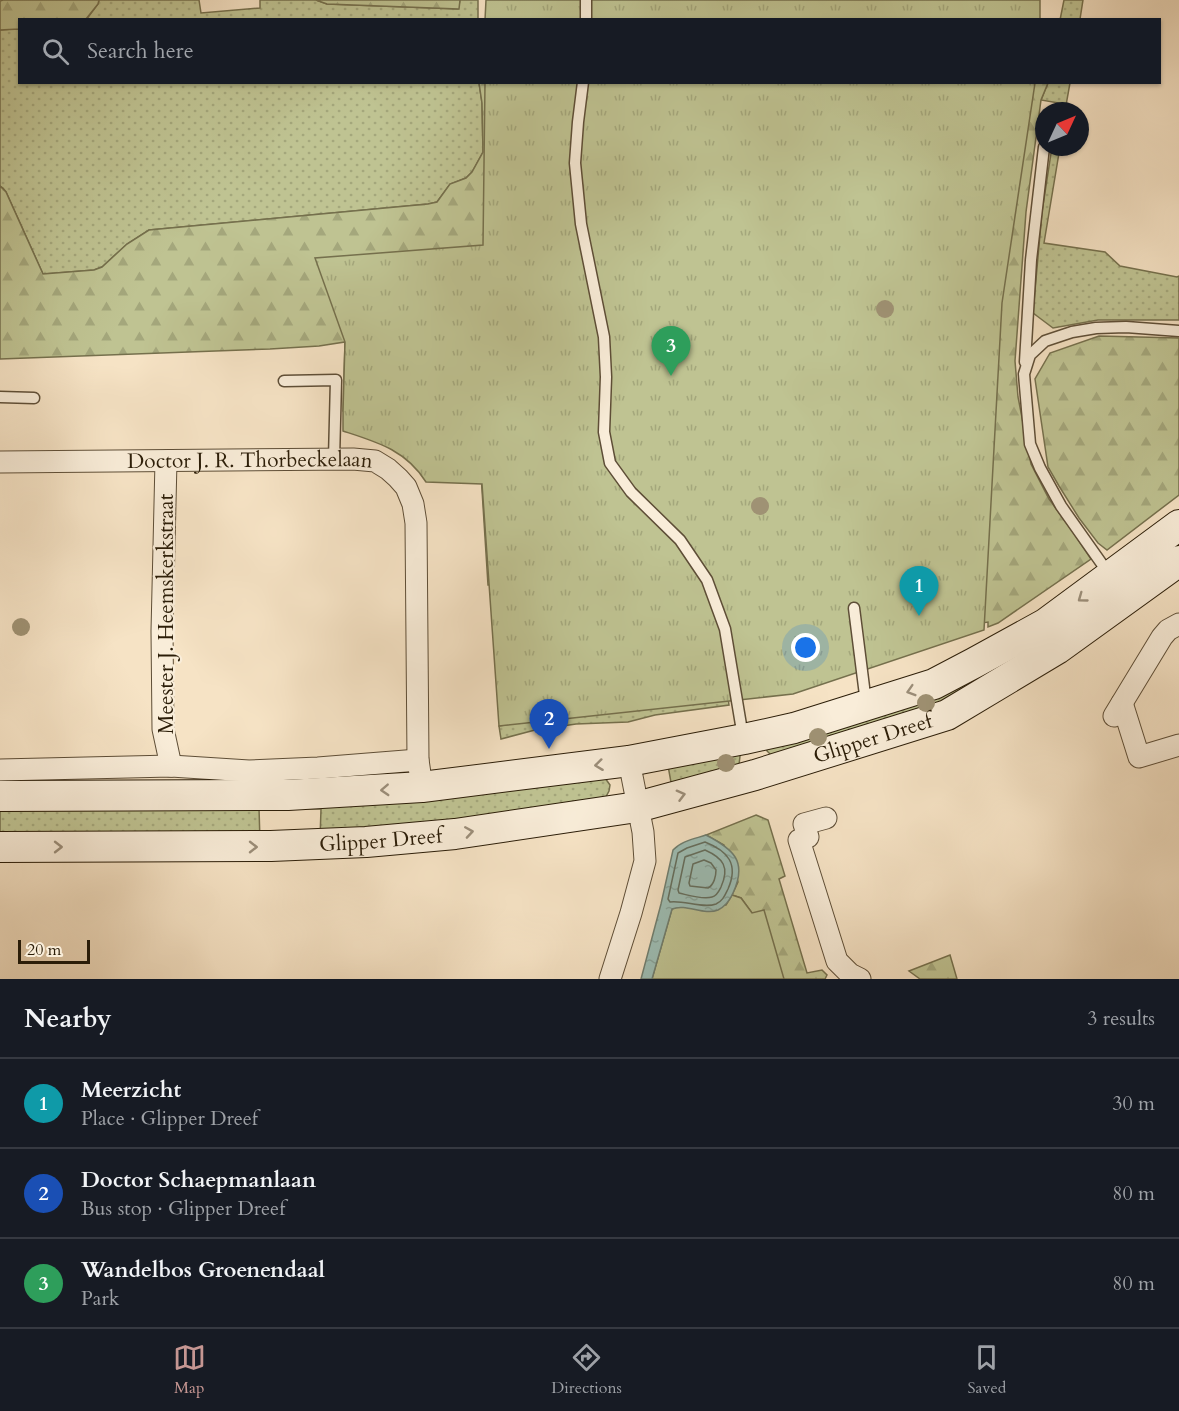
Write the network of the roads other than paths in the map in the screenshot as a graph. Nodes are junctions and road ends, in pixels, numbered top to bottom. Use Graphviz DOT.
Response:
graph roads {
  1 [pos="586,0"];
  2 [pos="586,18"];
  3 [pos="583,84"];
  4 [pos="1043,156"];
  5 [pos="1179,331"];
  6 [pos="1024,374"];
  7 [pos="284,381"];
  8 [pos="0,397"];
  9 [pos="34,398"];
  10 [pos="334,459"];
  11 [pos="166,461"];
  12 [pos="0,462"];
  13 [pos="1179,525"];
  14 [pos="1179,561"];
  15 [pos="1119,588"];
  16 [pos="854,608"];
  17 [pos="1179,624"];
  18 [pos="974,663"];
  19 [pos="986,692"];
  20 [pos="867,705"];
  21 [pos="744,739"];
  22 [pos="1179,745"];
  23 [pos="629,761"];
  24 [pos="171,766"];
  25 [pos="0,770"];
  26 [pos="420,774"];
  27 [pos="754,775"];
  28 [pos="0,796"];
  29 [pos="637,807"];
  30 [pos="826,818"];
  31 [pos="0,847"];
  32 [pos="610,979"];
  33 [pos="860,979"];
  1 -- 2 [label="lane"];
  3 -- 21 [label="lane"];
  4 -- 6 [label="lane"];
  5 -- 6 [label="lane"];
  6 -- 15 [label="lane"];
  7 -- 10 [label="lane"];
  8 -- 9 [label="lane"];
  10 -- 11 [label="street, Doctor J. R. Thorbeckelaan"];
  10 -- 26 [label="street, Doctor J. R. Thorbeckelaan"];
  11 -- 12 [label="street, Doctor J. R. Thorbeckelaan"];
  11 -- 24 [label="street, Meester J. Heemskerkstraat"];
  13 -- 15 [label="street, Glipper Dreef"];
  14 -- 15 [label="street, Glipper Dreef"];
  15 -- 18 [label="street, Glipper Dreef, one-way"];
  15 -- 19 [label="street, Glipper Dreef"];
  16 -- 20 [label="lane"];
  17 -- 22 [label="street"];
  18 -- 19 [label="street"];
  18 -- 20 [label="street, Glipper Dreef, one-way"];
  19 -- 27 [label="street, Glipper Dreef"];
  20 -- 21 [label="street, Glipper Dreef"];
  21 -- 23 [label="street, Glipper Dreef"];
  21 -- 27 [label="street"];
  23 -- 26 [label="street, Glipper Dreef, one-way"];
  23 -- 29 [label="street"];
  24 -- 25 [label="street, Glipper Dreef"];
  24 -- 26 [label="street, Glipper Dreef"];
  26 -- 28 [label="street, Glipper Dreef, one-way"];
  29 -- 27 [label="street, Glipper Dreef, one-way"];
  31 -- 29 [label="street, Glipper Dreef, one-way"];
  29 -- 32 [label="street"];
  30 -- 33 [label="street"];
}
